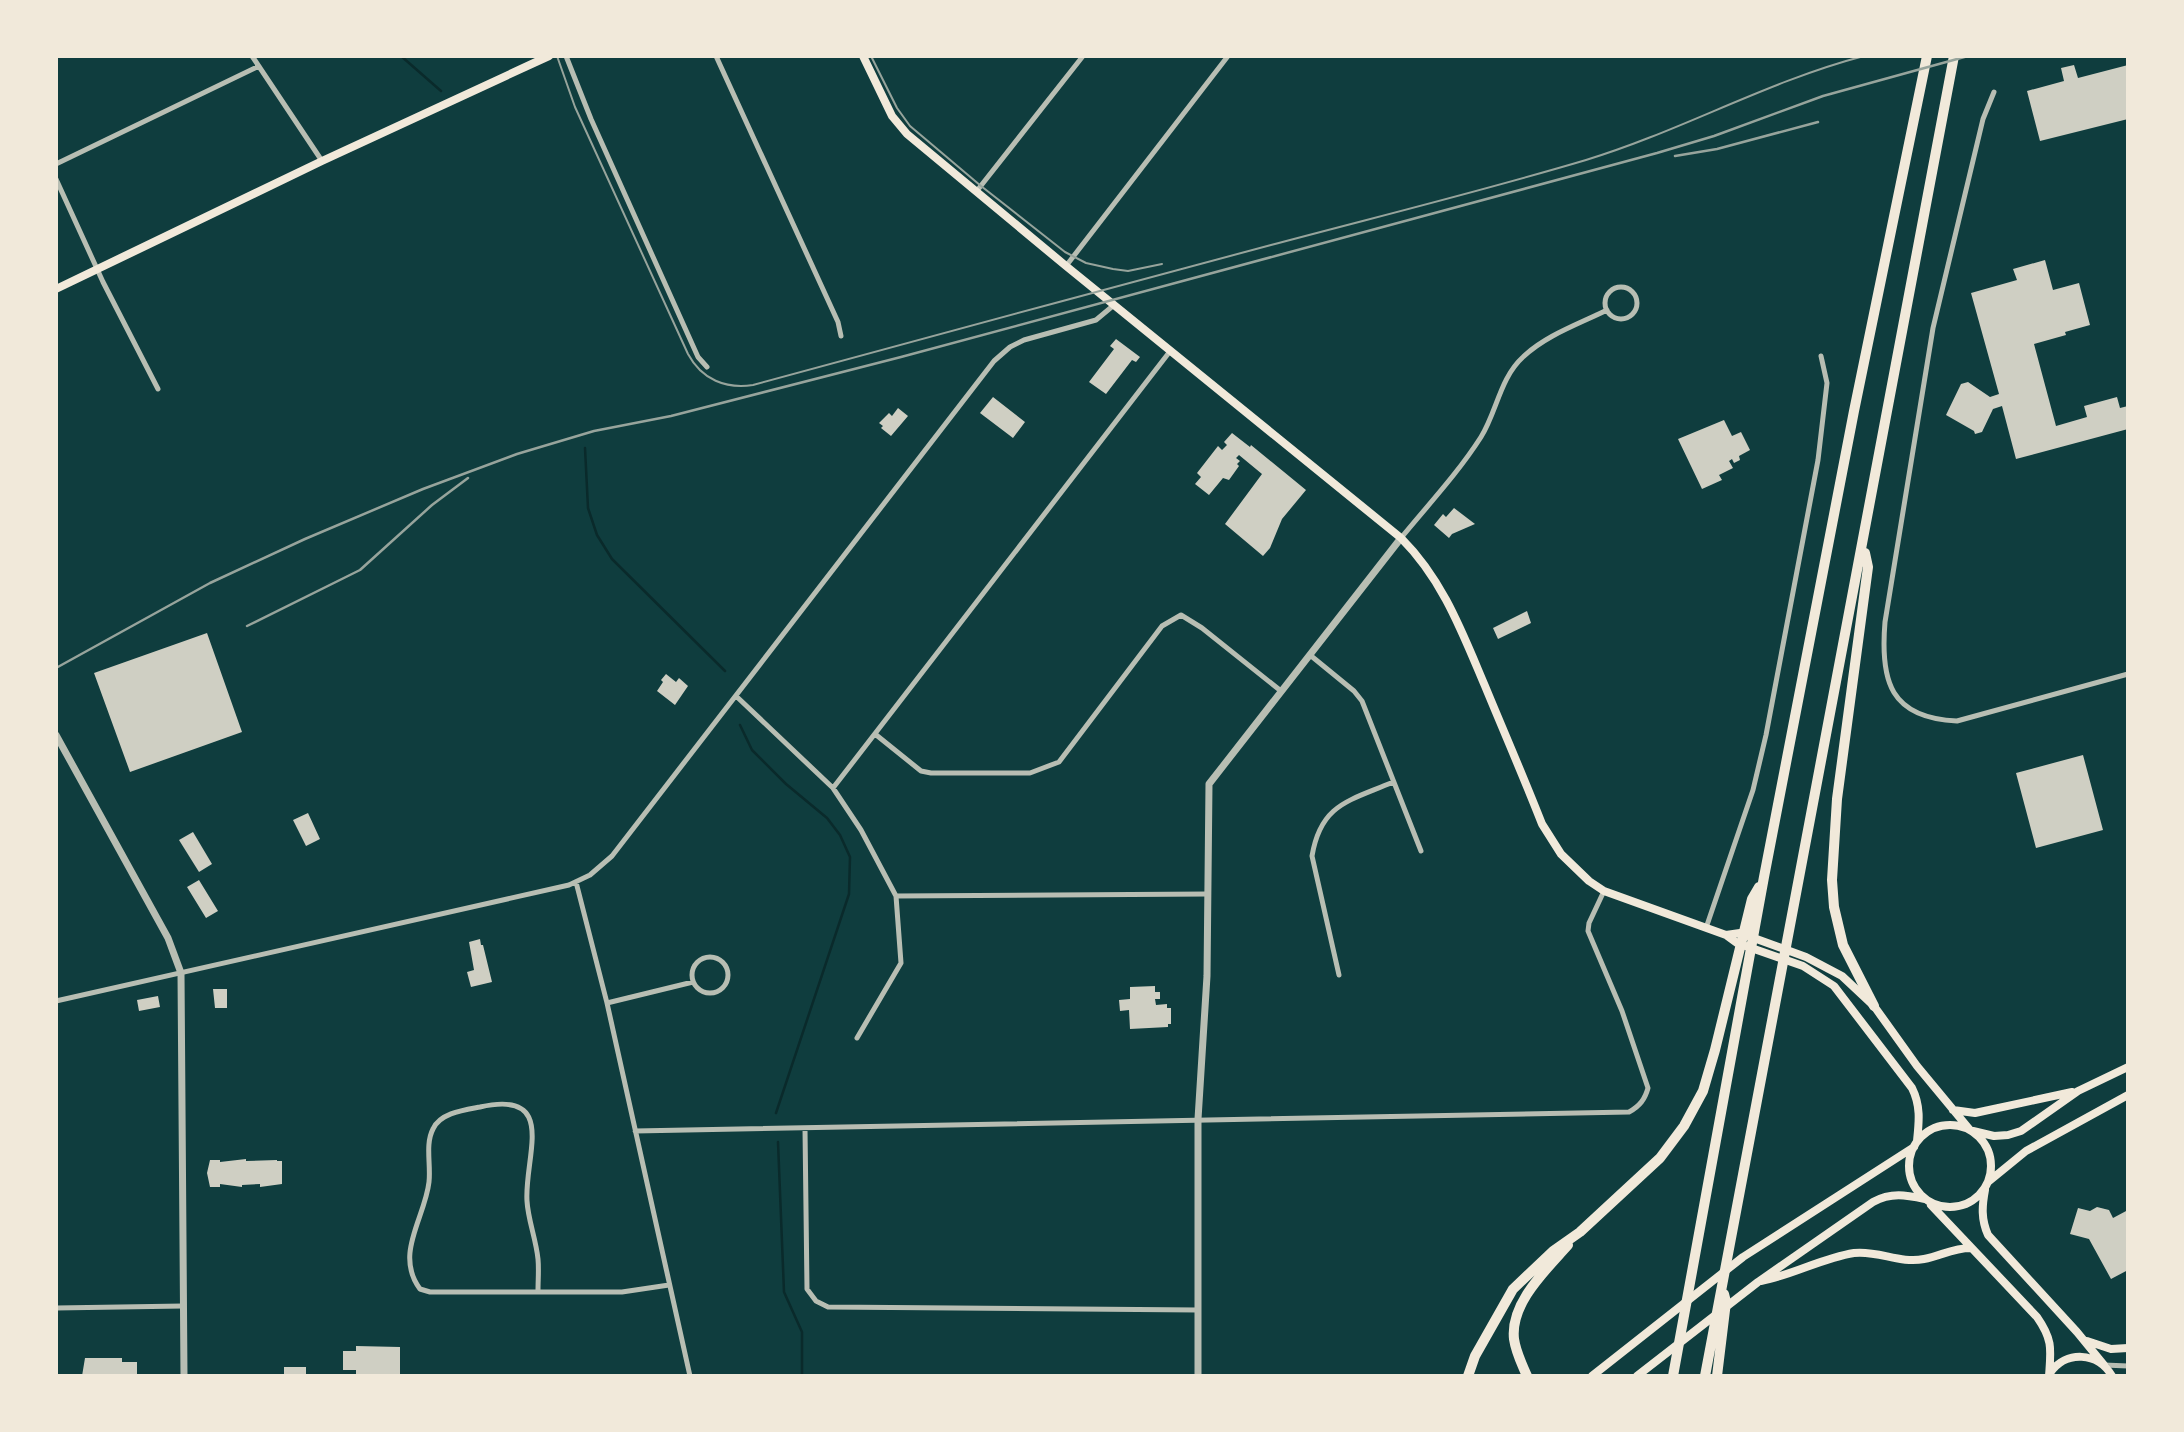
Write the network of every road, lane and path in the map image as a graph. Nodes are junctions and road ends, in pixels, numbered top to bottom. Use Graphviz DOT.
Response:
graph roads {
  1 [pos="252,56"];
  2 [pos="549,56"];
  3 [pos="566,56"];
  4 [pos="716,56"];
  5 [pos="863,56"];
  6 [pos="1083,56"];
  7 [pos="1228,56"];
  8 [pos="1927,56"];
  9 [pos="1954,56"];
  10 [pos="259,66"];
  11 [pos="1994,92"];
  12 [pos="322,161"];
  13 [pos="56,164"];
  14 [pos="56,179"];
  15 [pos="976,192"];
  16 [pos="1066,266"];
  17 [pos="98,269"];
  18 [pos="56,289"];
  19 [pos="1114,305"];
  20 [pos="1607,310"];
  21 [pos="841,336"];
  22 [pos="1171,350"];
  23 [pos="1821,356"];
  24 [pos="707,367"];
  25 [pos="158,389"];
  26 [pos="1401,538"];
  27 [pos="1864,545"];
  28 [pos="1310,655"];
  29 [pos="2128,674"];
  30 [pos="1281,691"];
  31 [pos="736,696"];
  32 [pos="875,734"];
  33 [pos="56,735"];
  34 [pos="1394,782"];
  35 [pos="833,788"];
  36 [pos="1421,851"];
  37 [pos="576,882"];
  38 [pos="1604,891"];
  39 [pos="1208,894"];
  40 [pos="896,896"];
  41 [pos="1706,928"];
  42 [pos="1726,935"];
  43 [pos="181,973"];
  44 [pos="1339,975"];
  45 [pos="693,982"];
  46 [pos="1738,987"];
  47 [pos="56,1001"];
  48 [pos="607,1003"];
  49 [pos="1874,1006"];
  50 [pos="858,1038"];
  51 [pos="2128,1067"];
  52 [pos="2078,1091"];
  53 [pos="2128,1095"];
  54 [pos="1953,1110"];
  55 [pos="1198,1119"];
  56 [pos="805,1129"];
  57 [pos="1970,1130"];
  58 [pos="635,1131"];
  59 [pos="1916,1144"];
  60 [pos="1987,1184"];
  61 [pos="1925,1199"];
  62 [pos="1580,1232"];
  63 [pos="1971,1248"];
  64 [pos="1758,1282"];
  65 [pos="1723,1283"];
  66 [pos="669,1285"];
  67 [pos="538,1291"];
  68 [pos="183,1306"];
  69 [pos="56,1308"];
  70 [pos="1198,1310"];
  71 [pos="2084,1339"];
  72 [pos="2128,1348"];
  73 [pos="2104,1365"];
  74 [pos="2128,1366"];
  75 [pos="184,1376"];
  76 [pos="690,1376"];
  77 [pos="1198,1376"];
  78 [pos="1468,1376"];
  79 [pos="1527,1376"];
  80 [pos="1592,1376"];
  81 [pos="1637,1376"];
  82 [pos="1673,1376"];
  83 [pos="1705,1376"];
  84 [pos="1717,1376"];
  85 [pos="2049,1376"];
  86 [pos="2112,1376"];
  1 -- 10 [label="street"];
  2 -- 12 [label="main road"];
  3 -- 24 [label="street"];
  4 -- 21 [label="street"];
  5 -- 15 [label="main road"];
  6 -- 15 [label="street"];
  7 -- 16 [label="street"];
  8 -- 46 [label="highway"];
  9 -- 27 [label="highway"];
  10 -- 12 [label="street"];
  10 -- 13 [label="street"];
  11 -- 29 [label="street"];
  12 -- 17 [label="main road"];
  14 -- 17 [label="street"];
  15 -- 16 [label="main road"];
  16 -- 19 [label="main road"];
  17 -- 18 [label="main road"];
  17 -- 25 [label="street"];
  19 -- 22 [label="main road"];
  19 -- 31 [label="street"];
  20 -- 20 [label="street"];
  20 -- 26 [label="street"];
  22 -- 26 [label="main road"];
  22 -- 32 [label="street"];
  23 -- 41 [label="street"];
  26 -- 28 [label="street"];
  26 -- 38 [label="main road"];
  27 -- 49 [label="highway"];
  27 -- 65 [label="highway"];
  28 -- 30 [label="street"];
  28 -- 34 [label="street"];
  30 -- 32 [label="street"];
  30 -- 39 [label="street"];
  31 -- 35 [label="street"];
  31 -- 37 [label="street"];
  32 -- 35 [label="street"];
  33 -- 43 [label="street"];
  34 -- 36 [label="street"];
  34 -- 44 [label="street"];
  35 -- 40 [label="street"];
  37 -- 43 [label="street"];
  37 -- 48 [label="street"];
  38 -- 41 [label="main road"];
  38 -- 55 [label="street"];
  39 -- 40 [label="street"];
  39 -- 55 [label="street"];
  40 -- 50 [label="street"];
  41 -- 42 [label="main road"];
  42 -- 49 [label="main road"];
  42 -- 59 [label="main road"];
  43 -- 47 [label="street"];
  43 -- 68 [label="street"];
  45 -- 45 [label="street"];
  45 -- 48 [label="street"];
  46 -- 62 [label="highway"];
  46 -- 82 [label="highway"];
  48 -- 58 [label="street"];
  49 -- 54 [label="main road"];
  51 -- 52 [label="main road"];
  52 -- 54 [label="main road"];
  52 -- 57 [label="main road"];
  53 -- 60 [label="main road"];
  54 -- 57 [label="main road"];
  55 -- 56 [label="street"];
  55 -- 70 [label="street"];
  56 -- 58 [label="street"];
  56 -- 70 [label="street"];
  57 -- 59 [label="main road"];
  57 -- 60 [label="main road"];
  58 -- 66 [label="street"];
  59 -- 61 [label="main road"];
  59 -- 80 [label="main road"];
  60 -- 61 [label="main road"];
  60 -- 71 [label="main road"];
  61 -- 63 [label="main road"];
  61 -- 64 [label="main road"];
  62 -- 78 [label="highway"];
  62 -- 79 [label="highway"];
  63 -- 64 [label="main road"];
  63 -- 85 [label="main road"];
  64 -- 81 [label="main road"];
  65 -- 83 [label="highway"];
  65 -- 84 [label="highway"];
  66 -- 67 [label="street"];
  66 -- 76 [label="street"];
  67 -- 67 [label="street"];
  68 -- 69 [label="street"];
  68 -- 75 [label="street"];
  70 -- 77 [label="street"];
  71 -- 72 [label="main road"];
  71 -- 73 [label="main road"];
  73 -- 74 [label="street"];
  73 -- 85 [label="main road"];
  73 -- 86 [label="main road"];
}
